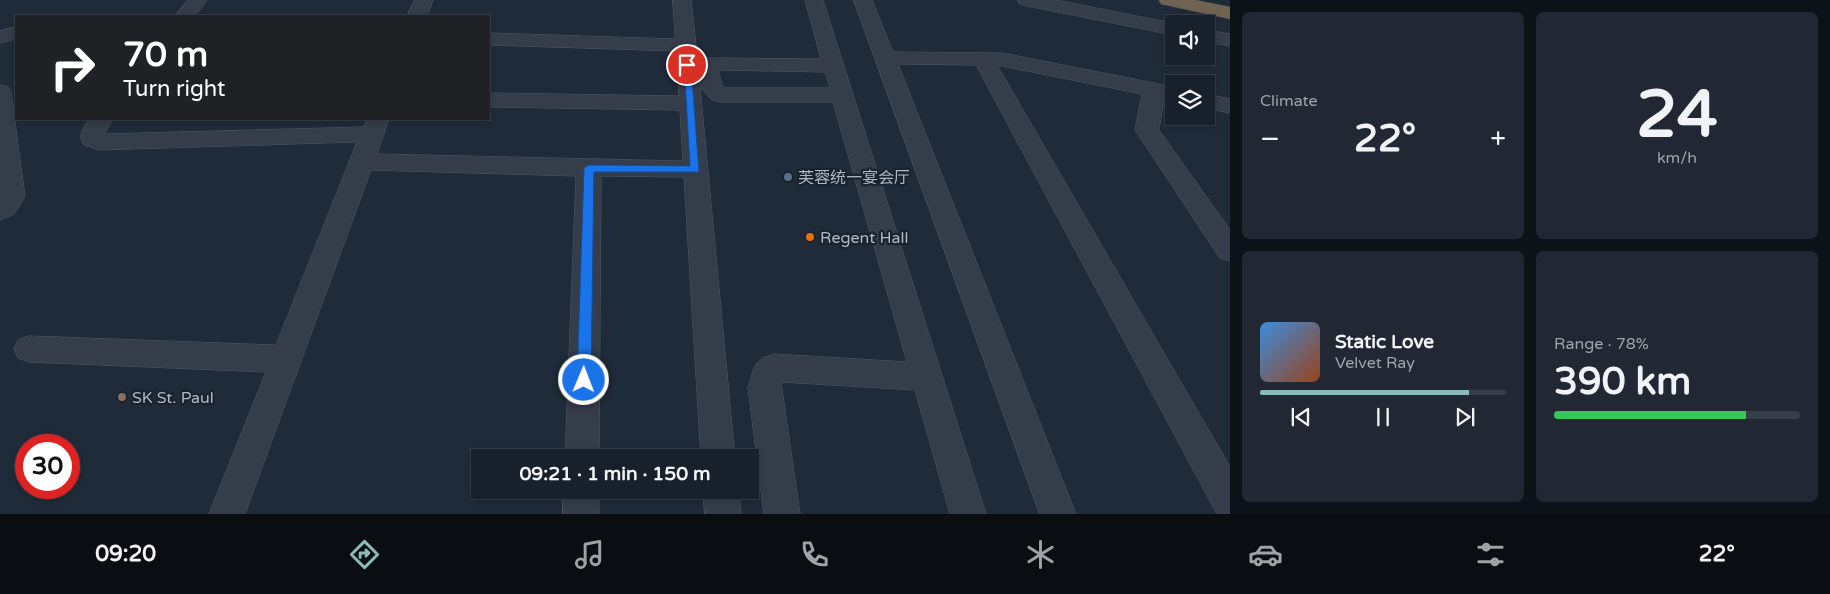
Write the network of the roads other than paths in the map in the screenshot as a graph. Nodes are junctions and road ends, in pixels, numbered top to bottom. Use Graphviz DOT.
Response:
graph roads {
  1 [pos="198,0"];
  2 [pos="424,0"];
  3 [pos="682,0"];
  4 [pos="814,0"];
  5 [pos="863,0"];
  6 [pos="1027,0"];
  7 [pos="1168,0"];
  8 [pos="1230,12"];
  9 [pos="186,15"];
  10 [pos="417,15"];
  11 [pos="1165,27"];
  12 [pos="15,33"];
  13 [pos="0,37"];
  14 [pos="1215,38"];
  15 [pos="490,39"];
  16 [pos="1230,40"];
  17 [pos="686,46"];
  18 [pos="886,58"];
  19 [pos="982,59"];
  20 [pos="834,66"];
  21 [pos="0,92"];
  22 [pos="1164,92"];
  23 [pos="842,95"];
  24 [pos="490,100"];
  25 [pos="690,103"];
  26 [pos="1215,103"];
  27 [pos="1230,106"];
  28 [pos="101,120"];
  29 [pos="375,126"];
  30 [pos="361,162"];
  31 [pos="589,168"];
  32 [pos="695,169"];
  33 [pos="0,211"];
  34 [pos="1230,251"];
  35 [pos="29,349"];
  36 [pos="284,359"];
  37 [pos="926,377"];
  38 [pos="582,449"];
  39 [pos="717,449"];
  40 [pos="581,499"];
  41 [pos="722,499"];
  42 [pos="1230,501"];
  43 [pos="227,514"];
  44 [pos="581,514"];
  45 [pos="723,514"];
  46 [pos="782,514"];
  47 [pos="968,514"];
  48 [pos="1058,514"];
  1 -- 9 [label="street"];
  2 -- 10 [label="street"];
  3 -- 17 [label="street"];
  4 -- 20 [label="street"];
  5 -- 18 [label="street"];
  6 -- 11 [label="street"];
  7 -- 8 [label="highway"];
  12 -- 13 [label="street"];
  14 -- 16 [label="street"];
  15 -- 17 [label="street"];
  17 -- 25 [label="street"];
  18 -- 19 [label="street"];
  18 -- 48 [label="street"];
  19 -- 22 [label="street"];
  19 -- 42 [label="street"];
  20 -- 23 [label="street"];
  20 -- 23 [label="street"];
  21 -- 33 [label="street"];
  22 -- 34 [label="street"];
  23 -- 37 [label="street"];
  24 -- 25 [label="street"];
  25 -- 32 [label="street"];
  26 -- 27 [label="street"];
  28 -- 29 [label="street"];
  29 -- 30 [label="street"];
  30 -- 31 [label="street"];
  30 -- 36 [label="street"];
  31 -- 32 [label="street"];
  31 -- 38 [label="street"];
  32 -- 39 [label="street"];
  35 -- 36 [label="street"];
  36 -- 43 [label="street"];
  37 -- 46 [label="street"];
  37 -- 47 [label="street"];
  40 -- 44 [label="street"];
  41 -- 45 [label="street"];
}
